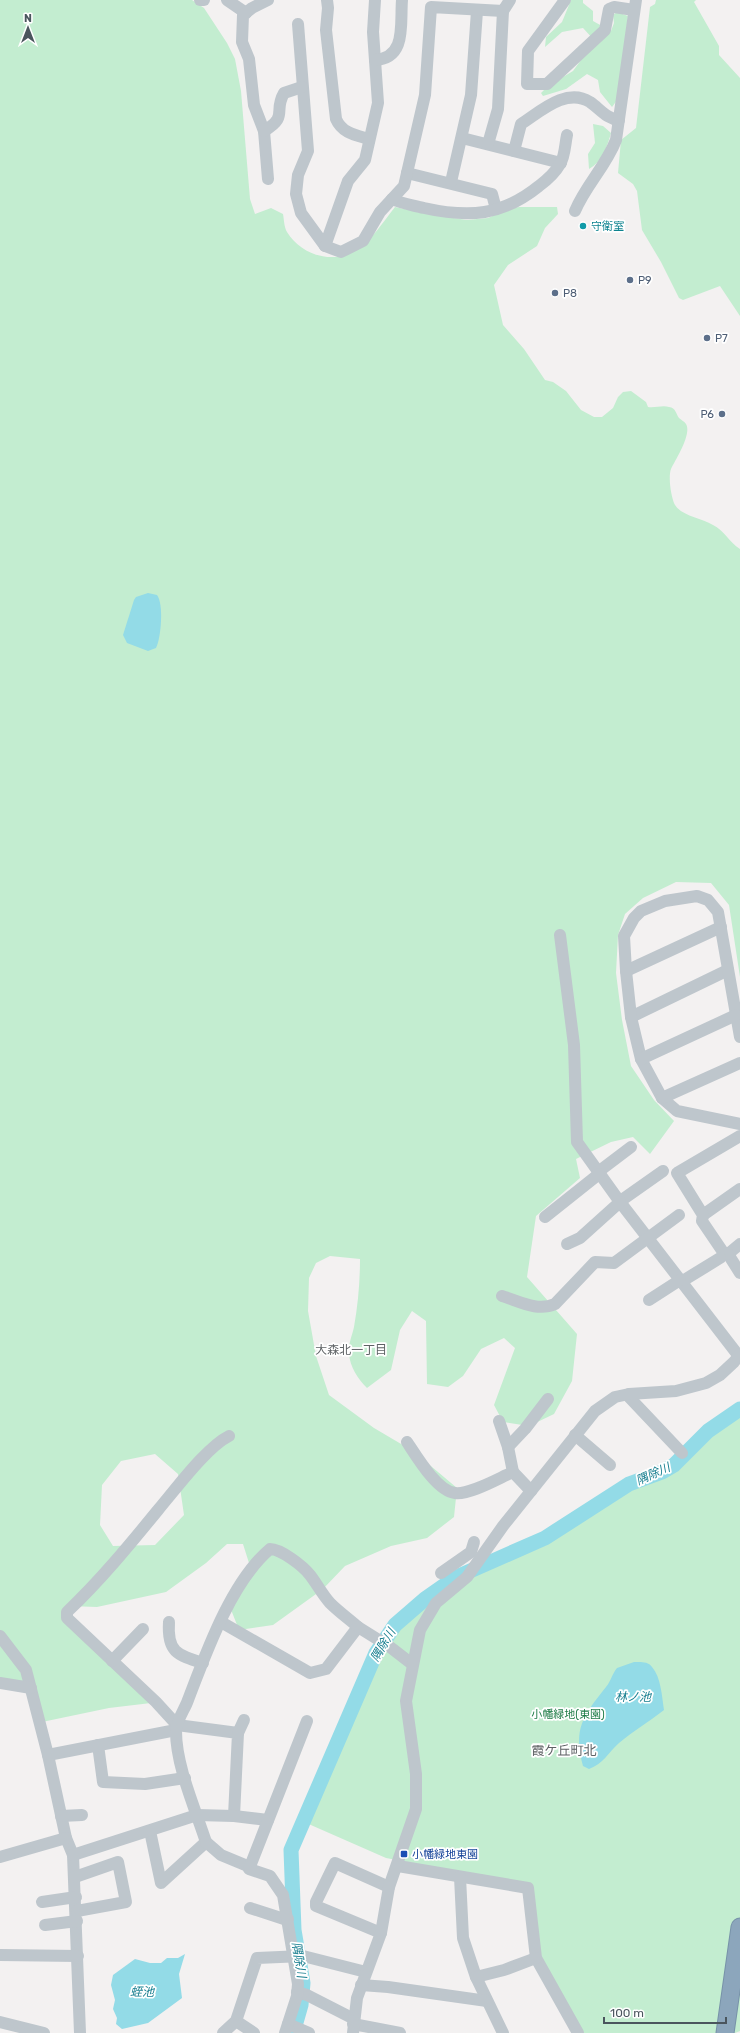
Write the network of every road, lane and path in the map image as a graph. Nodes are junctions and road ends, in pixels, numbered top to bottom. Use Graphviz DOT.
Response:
graph roads {
  1 [pos="200,0"];
  2 [pos="204,0"];
  3 [pos="227,0"];
  4 [pos="268,0"];
  5 [pos="327,0"];
  6 [pos="376,0"];
  7 [pos="402,0"];
  8 [pos="510,0"];
  9 [pos="565,0"];
  10 [pos="635,5"];
  11 [pos="477,11"];
  12 [pos="504,11"];
  13 [pos="246,13"];
  14 [pos="298,24"];
  15 [pos="375,60"];
  16 [pos="302,87"];
  17 [pos="619,120"];
  18 [pos="264,131"];
  19 [pos="567,135"];
  20 [pos="462,138"];
  21 [pos="369,139"];
  22 [pos="488,144"];
  23 [pos="514,151"];
  24 [pos="561,163"];
  25 [pos="406,173"];
  26 [pos="268,179"];
  27 [pos="451,182"];
  28 [pos="392,199"];
  29 [pos="496,209"];
  30 [pos="575,211"];
  31 [pos="325,246"];
  32 [pos="720,927"];
  33 [pos="560,934"];
  34 [pos="728,970"];
  35 [pos="626,971"];
  36 [pos="736,1015"];
  37 [pos="631,1017"];
  38 [pos="740,1037"];
  39 [pos="641,1059"];
  40 [pos="740,1063"];
  41 [pos="662,1098"];
  42 [pos="740,1124"];
  43 [pos="740,1136"];
  44 [pos="631,1147"];
  45 [pos="663,1171"];
  46 [pos="599,1173"];
  47 [pos="740,1189"];
  48 [pos="620,1202"];
  49 [pos="703,1215"];
  50 [pos="679,1216"];
  51 [pos="545,1217"];
  52 [pos="648,1237"];
  53 [pos="567,1244"];
  54 [pos="740,1244"];
  55 [pos="724,1256"];
  56 [pos="740,1273"];
  57 [pos="681,1281"];
  58 [pos="502,1296"];
  59 [pos="649,1300"];
  60 [pos="739,1354"];
  61 [pos="629,1394"];
  62 [pos="548,1399"];
  63 [pos="499,1421"];
  64 [pos="575,1435"];
  65 [pos="229,1436"];
  66 [pos="407,1442"];
  67 [pos="508,1447"];
  68 [pos="682,1453"];
  69 [pos="610,1465"];
  70 [pos="513,1472"];
  71 [pos="531,1491"];
  72 [pos="474,1542"];
  73 [pos="441,1573"];
  74 [pos="169,1622"];
  75 [pos="221,1622"];
  76 [pos="358,1627"];
  77 [pos="143,1629"];
  78 [pos="0,1636"];
  79 [pos="112,1661"];
  80 [pos="203,1663"];
  81 [pos="412,1664"];
  82 [pos="0,1683"];
  83 [pos="31,1688"];
  84 [pos="244,1720"];
  85 [pos="307,1721"];
  86 [pos="177,1728"];
  87 [pos="238,1733"];
  88 [pos="98,1745"];
  89 [pos="48,1755"];
  90 [pos="185,1778"];
  91 [pos="82,1815"];
  92 [pos="197,1815"];
  93 [pos="61,1816"];
  94 [pos="234,1816"];
  95 [pos="268,1820"];
  96 [pos="150,1831"];
  97 [pos="66,1838"];
  98 [pos="206,1842"];
  99 [pos="73,1855"];
  100 [pos="0,1857"];
  101 [pos="398,1866"];
  102 [pos="250,1867"];
  103 [pos="75,1876"];
  104 [pos="460,1876"];
  105 [pos="389,1887"];
  106 [pos="76,1897"];
  107 [pos="42,1902"];
  108 [pos="250,1908"];
  109 [pos="77,1916"];
  110 [pos="288,1919"];
  111 [pos="45,1925"];
  112 [pos="740,1927"];
  113 [pos="381,1933"];
  114 [pos="0,1955"];
  115 [pos="78,1956"];
  116 [pos="297,1956"];
  117 [pos="536,1958"];
  118 [pos="366,1972"];
  119 [pos="476,1977"];
  120 [pos="362,1985"];
  121 [pos="301,1993"];
  122 [pos="487,2001"];
  123 [pos="236,2021"];
  124 [pos="0,2022"];
  125 [pos="353,2025"];
  126 [pos="289,2028"];
  127 [pos="44,2033"];
  128 [pos="80,2033"];
  129 [pos="223,2033"];
  130 [pos="254,2033"];
  131 [pos="309,2033"];
  132 [pos="400,2033"];
  133 [pos="503,2033"];
  134 [pos="578,2033"];
  135 [pos="725,2033"];
  1 -- 2 [label="street"];
  3 -- 13 [label="street"];
  4 -- 13 [label="street"];
  5 -- 21 [label="street"];
  6 -- 15 [label="street"];
  7 -- 15 [label="street"];
  8 -- 12 [label="street"];
  9 -- 10 [label="street"];
  10 -- 17 [label="street"];
  11 -- 12 [label="street"];
  11 -- 20 [label="street"];
  11 -- 25 [label="street"];
  12 -- 22 [label="street"];
  13 -- 18 [label="street"];
  14 -- 16 [label="street"];
  15 -- 21 [label="street"];
  16 -- 18 [label="street"];
  16 -- 31 [label="street"];
  17 -- 23 [label="street"];
  17 -- 30 [label="street"];
  18 -- 26 [label="street"];
  19 -- 24 [label="street"];
  20 -- 22 [label="street"];
  20 -- 27 [label="street"];
  21 -- 31 [label="street"];
  22 -- 23 [label="street"];
  23 -- 24 [label="street"];
  24 -- 29 [label="street"];
  25 -- 27 [label="street"];
  25 -- 28 [label="street"];
  27 -- 29 [label="street"];
  28 -- 29 [label="street"];
  28 -- 31 [label="street"];
  32 -- 34 [label="street"];
  32 -- 35 [label="street"];
  32 -- 35 [label="street"];
  33 -- 46 [label="street"];
  34 -- 36 [label="street"];
  34 -- 37 [label="street"];
  35 -- 37 [label="street"];
  36 -- 38 [label="street"];
  36 -- 39 [label="street"];
  37 -- 39 [label="street"];
  39 -- 41 [label="street"];
  40 -- 41 [label="street"];
  41 -- 42 [label="street"];
  43 -- 49 [label="street"];
  44 -- 46 [label="street"];
  45 -- 48 [label="street"];
  46 -- 48 [label="street"];
  46 -- 51 [label="street"];
  47 -- 49 [label="street"];
  48 -- 52 [label="street"];
  48 -- 53 [label="street"];
  49 -- 55 [label="street"];
  50 -- 52 [label="street"];
  52 -- 57 [label="street"];
  52 -- 58 [label="street"];
  54 -- 55 [label="street"];
  55 -- 56 [label="street"];
  55 -- 57 [label="street"];
  57 -- 59 [label="street"];
  57 -- 60 [label="street"];
  60 -- 61 [label="street"];
  61 -- 64 [label="street"];
  61 -- 68 [label="street"];
  62 -- 67 [label="street"];
  63 -- 67 [label="street"];
  64 -- 69 [label="street"];
  64 -- 71 [label="street"];
  65 -- 79 [label="street"];
  66 -- 70 [label="street"];
  67 -- 70 [label="street"];
  70 -- 71 [label="street"];
  71 -- 81 [label="street"];
  72 -- 73 [label="street"];
  74 -- 80 [label="street"];
  75 -- 76 [label="street"];
  75 -- 76 [label="street"];
  75 -- 80 [label="street"];
  76 -- 81 [label="street"];
  77 -- 79 [label="street"];
  78 -- 83 [label="street"];
  79 -- 86 [label="street"];
  80 -- 86 [label="street"];
  81 -- 101 [label="street"];
  82 -- 83 [label="street"];
  83 -- 89 [label="street"];
  84 -- 87 [label="street"];
  85 -- 95 [label="street"];
  86 -- 87 [label="street"];
  86 -- 88 [label="street"];
  86 -- 90 [label="street"];
  87 -- 94 [label="street"];
  88 -- 89 [label="street"];
  88 -- 90 [label="street"];
  89 -- 93 [label="street"];
  90 -- 92 [label="street"];
  91 -- 93 [label="street"];
  92 -- 94 [label="street"];
  92 -- 96 [label="street"];
  92 -- 98 [label="street"];
  93 -- 97 [label="street"];
  94 -- 95 [label="street"];
  95 -- 102 [label="street"];
  96 -- 98 [label="street"];
  96 -- 99 [label="street"];
  97 -- 99 [label="street"];
  97 -- 100 [label="street"];
  98 -- 102 [label="street"];
  99 -- 103 [label="street"];
  101 -- 104 [label="street"];
  101 -- 105 [label="street"];
  102 -- 110 [label="street"];
  103 -- 106 [label="street"];
  103 -- 109 [label="street"];
  104 -- 117 [label="street"];
  104 -- 119 [label="street"];
  105 -- 113 [label="street"];
  105 -- 113 [label="street"];
  106 -- 107 [label="street"];
  106 -- 109 [label="street"];
  108 -- 110 [label="street"];
  109 -- 111 [label="street"];
  109 -- 115 [label="street"];
  110 -- 116 [label="street"];
  112 -- 135 [label="highway"];
  113 -- 118 [label="street"];
  114 -- 115 [label="street"];
  115 -- 128 [label="street"];
  116 -- 118 [label="street"];
  116 -- 121 [label="street"];
  116 -- 123 [label="street"];
  117 -- 119 [label="street"];
  117 -- 134 [label="street"];
  118 -- 120 [label="street"];
  119 -- 122 [label="street"];
  120 -- 122 [label="street"];
  120 -- 125 [label="street"];
  121 -- 125 [label="street"];
  121 -- 126 [label="street"];
  122 -- 133 [label="street"];
  123 -- 129 [label="street"];
  123 -- 130 [label="street"];
  124 -- 127 [label="street"];
  125 -- 132 [label="street"];
  126 -- 131 [label="street"];
}
